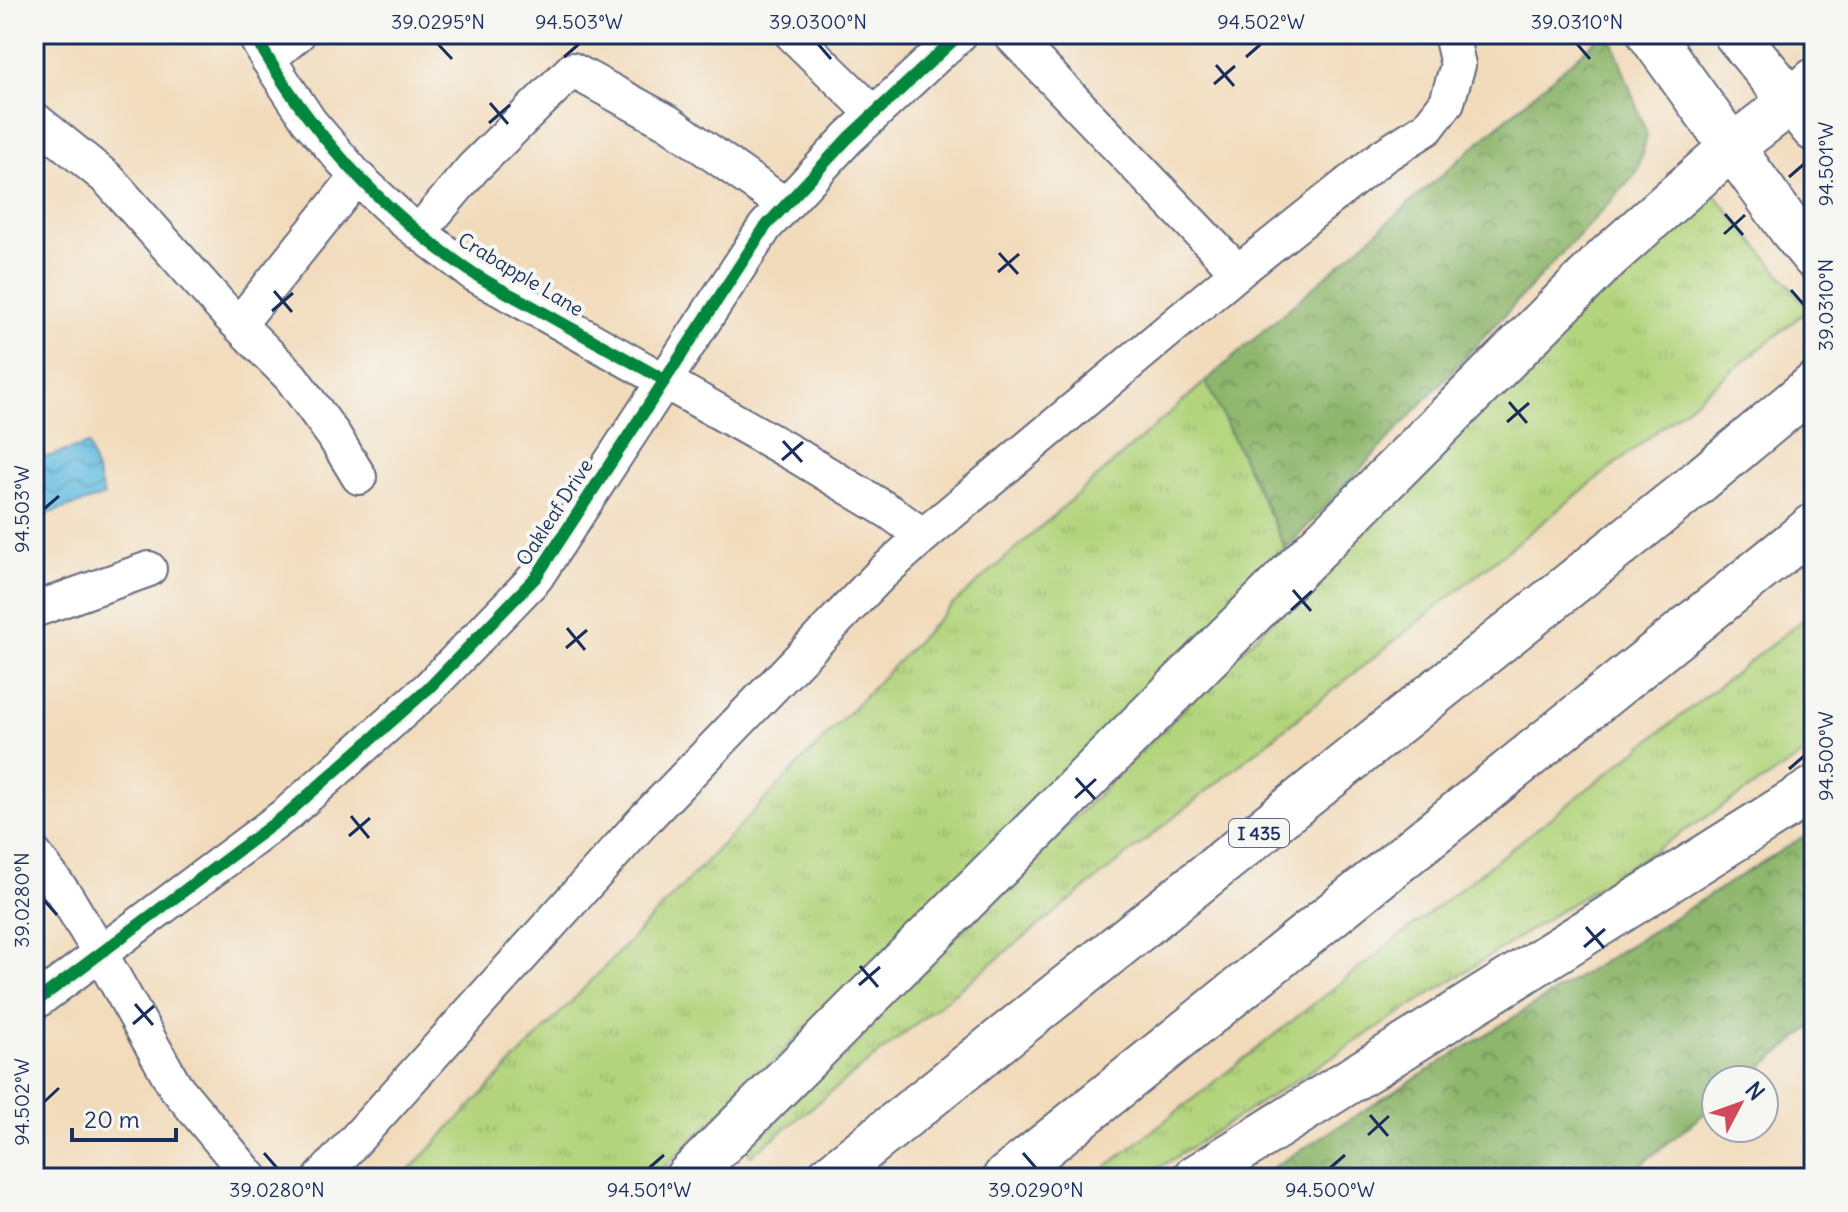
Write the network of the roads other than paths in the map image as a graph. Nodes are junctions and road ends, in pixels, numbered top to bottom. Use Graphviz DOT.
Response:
graph roads {
  1 [pos="298,34"];
  2 [pos="792,34"];
  3 [pos="960,34"];
  4 [pos="1010,34"];
  5 [pos="1451,34"];
  6 [pos="1650,34"];
  7 [pos="1736,34"];
  8 [pos="261,46"];
  9 [pos="1807,104"];
  10 [pos="874,114"];
  11 [pos="34,119"];
  12 [pos="1732,147"];
  13 [pos="357,177"];
  14 [pos="785,205"];
  15 [pos="419,232"];
  16 [pos="1814,257"];
  17 [pos="1238,272"];
  18 [pos="239,324"];
  19 [pos="664,380"];
  20 [pos="1814,385"];
  21 [pos="359,477"];
  22 [pos="1814,526"];
  23 [pos="923,536"];
  24 [pos="149,569"];
  25 [pos="34,610"];
  26 [pos="1814,789"];
  27 [pos="34,854"];
  28 [pos="100,953"];
  29 [pos="34,1003"];
  30 [pos="251,1178"];
  31 [pos="321,1178"];
  32 [pos="687,1178"];
  33 [pos="828,1178"];
  34 [pos="1005,1178"];
  35 [pos="1195,1178"];
  1 -- 8 [label="street"];
  2 -- 10 [label="street"];
  3 -- 10 [label="street, Oakleaf Drive"];
  4 -- 17 [label="street"];
  5 -- 17 [label="street"];
  6 -- 12 [label="main road"];
  7 -- 9 [label="main road"];
  8 -- 13 [label="street, Crabapple Lane"];
  9 -- 12 [label="main road"];
  10 -- 14 [label="street, Oakleaf Drive"];
  11 -- 18 [label="street"];
  12 -- 16 [label="main road"];
  12 -- 32 [label="main road"];
  13 -- 15 [label="street, Crabapple Lane"];
  13 -- 18 [label="street"];
  14 -- 15 [label="street"];
  14 -- 19 [label="street, Oakleaf Drive"];
  15 -- 19 [label="street, Crabapple Lane"];
  17 -- 23 [label="street"];
  18 -- 21 [label="street"];
  19 -- 23 [label="street, Crabapple Lane"];
  19 -- 28 [label="street, Oakleaf Drive"];
  20 -- 33 [label="main road, I 435"];
  22 -- 34 [label="main road"];
  23 -- 31 [label="street"];
  24 -- 25 [label="street"];
  26 -- 35 [label="main road"];
  27 -- 28 [label="street"];
  28 -- 29 [label="street, Oakleaf Drive"];
  28 -- 30 [label="street"];
}
